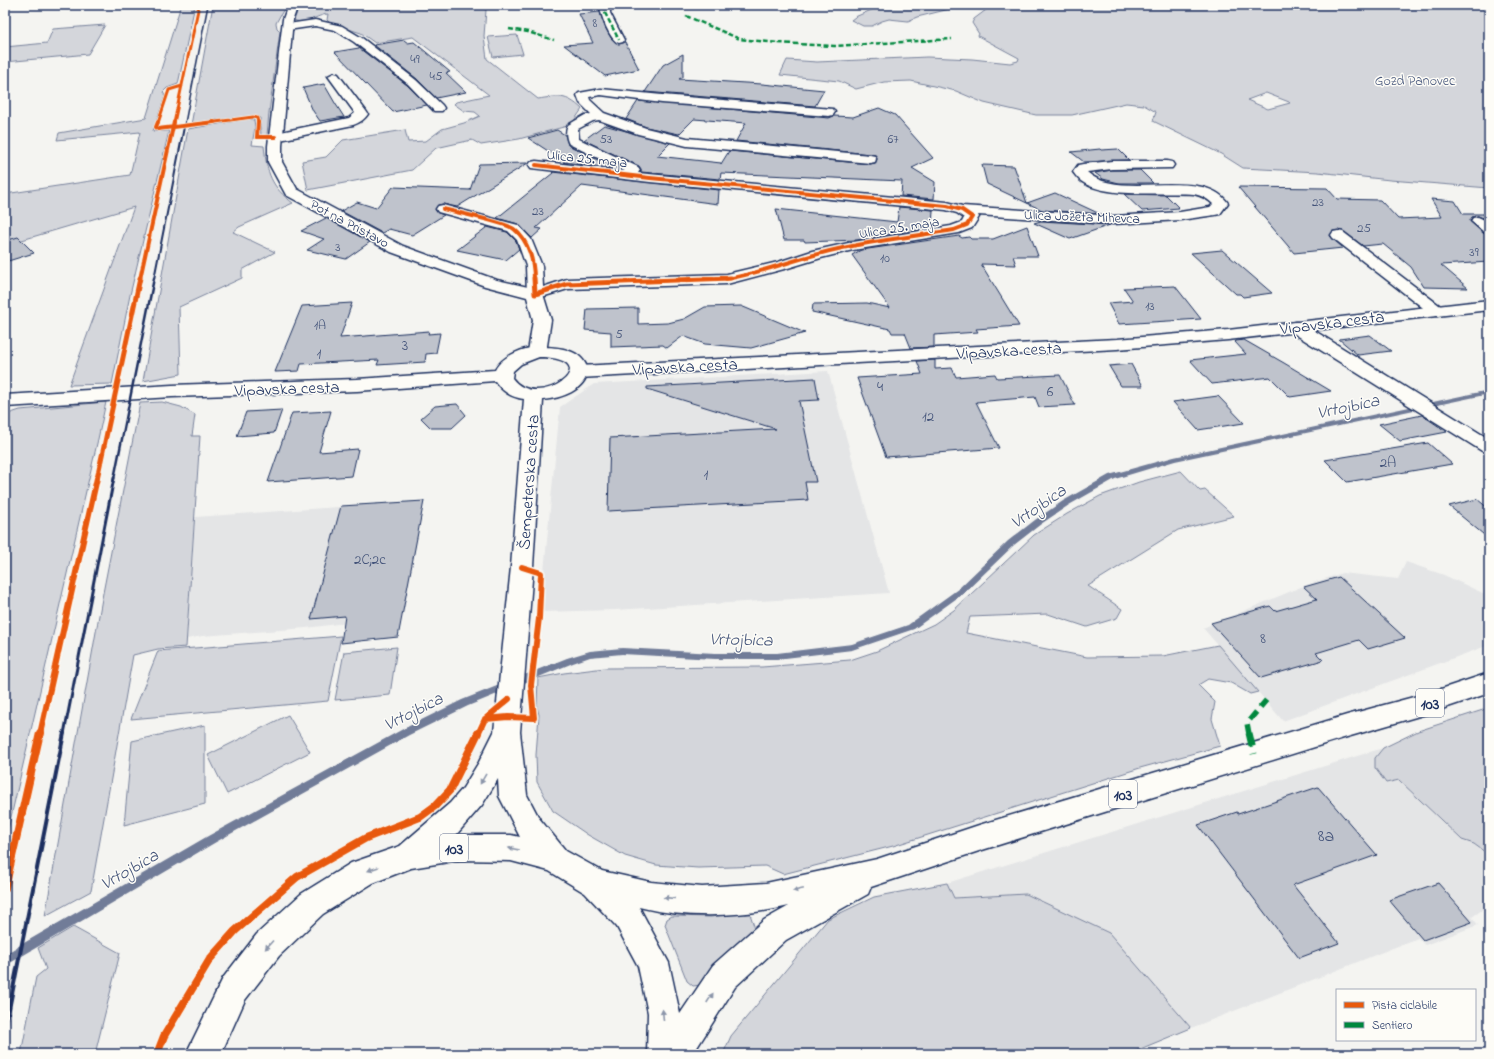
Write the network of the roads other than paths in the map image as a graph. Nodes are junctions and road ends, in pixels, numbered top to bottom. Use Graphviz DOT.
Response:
graph roads {
  1 [pos="293,5"];
  2 [pos="605,5"];
  3 [pos="288,27"];
  4 [pos="619,40"];
  5 [pos="334,76"];
  6 [pos="438,108"];
  7 [pos="830,112"];
  8 [pos="600,116"];
  9 [pos="276,137"];
  10 [pos="870,159"];
  11 [pos="536,165"];
  12 [pos="1167,165"];
  13 [pos="650,178"];
  14 [pos="443,209"];
  15 [pos="962,210"];
  16 [pos="1338,235"];
  17 [pos="535,294"];
  18 [pos="1489,305"];
  19 [pos="1437,311"];
  20 [pos="1296,327"];
  21 [pos="536,352"];
  22 [pos="580,372"];
  23 [pos="502,375"];
  24 [pos="534,395"];
  25 [pos="5,401"];
  26 [pos="1489,447"];
  27 [pos="1489,683"];
  28 [pos="507,732"];
  29 [pos="410,855"];
  30 [pos="556,860"];
  31 [pos="877,872"];
  32 [pos="596,883"];
  33 [pos="203,1054"];
  34 [pos="664,1054"];
  35 [pos="674,1054"];
  1 -- 3 [label="main road, Pot na Pristavo"];
  2 -- 4 [label="street"];
  3 -- 6 [label="street"];
  3 -- 9 [label="main road, Pot na Pristavo"];
  5 -- 9 [label="street"];
  7 -- 8 [label="street"];
  8 -- 10 [label="street"];
  8 -- 13 [label="street, Ulica 25. maja"];
  9 -- 17 [label="main road, Pot na Pristavo"];
  11 -- 13 [label="street, Ulica 25. maja"];
  12 -- 15 [label="street, Ulica Jožeta Mihevca"];
  13 -- 15 [label="street, Ulica 25. maja"];
  14 -- 17 [label="street"];
  15 -- 17 [label="street, Ulica 25. maja"];
  16 -- 19 [label="street"];
  17 -- 21 [label="main road"];
  18 -- 19 [label="main road, Vipavska cesta"];
  19 -- 20 [label="main road, Vipavska cesta"];
  20 -- 22 [label="main road, Vipavska cesta"];
  20 -- 26 [label="street"];
  21 -- 22 [label="main road"];
  21 -- 23 [label="main road"];
  22 -- 24 [label="main road"];
  23 -- 24 [label="main road"];
  23 -- 25 [label="main road, Vipavska cesta"];
  24 -- 28 [label="main road, Šempeterska cesta"];
  27 -- 31 [label="main road, 103"];
  28 -- 29 [label="main road, one-way"];
  28 -- 30 [label="main road"];
  30 -- 29 [label="main road, 103, one-way"];
  29 -- 33 [label="main road, 103, one-way"];
  30 -- 32 [label="main road, 103"];
  31 -- 32 [label="main road, 103, one-way"];
  35 -- 31 [label="main road, 103, one-way"];
  34 -- 32 [label="main road, 103, one-way"];
}
